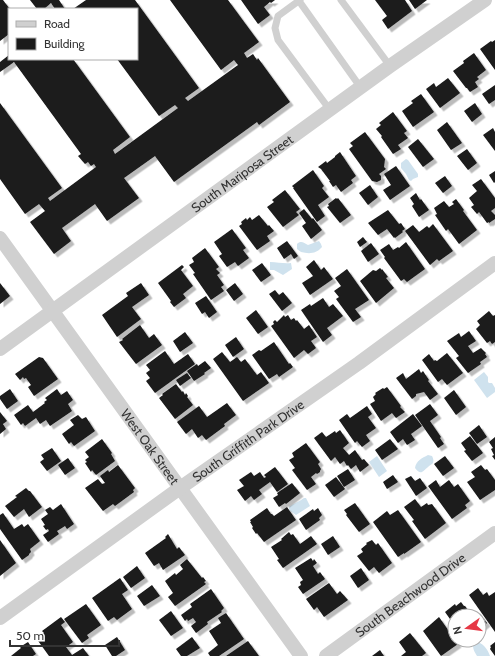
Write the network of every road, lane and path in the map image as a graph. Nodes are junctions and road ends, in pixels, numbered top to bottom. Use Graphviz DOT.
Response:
graph roads {
  1 [pos="341,0"];
  2 [pos="485,0"];
  3 [pos="300,1"];
  4 [pos="390,66"];
  5 [pos="361,88"];
  6 [pos="330,110"];
  7 [pos="0,238"];
  8 [pos="495,263"];
  9 [pos="53,310"];
  10 [pos="0,349"];
  11 [pos="180,488"];
  12 [pos="495,534"];
  13 [pos="0,618"];
  14 [pos="301,656"];
  15 [pos="326,656"];
  1 -- 4 [label="lane"];
  2 -- 4 [label="street, South Mariposa Street"];
  3 -- 5 [label="lane"];
  3 -- 6 [label="lane"];
  4 -- 5 [label="street, South Mariposa Street"];
  5 -- 6 [label="street, South Mariposa Street"];
  6 -- 9 [label="street, South Mariposa Street"];
  7 -- 9 [label="street, West Oak Street"];
  8 -- 11 [label="street, South Griffith Park Drive"];
  9 -- 10 [label="street, South Mariposa Street"];
  9 -- 11 [label="street, West Oak Street"];
  11 -- 13 [label="street, South Griffith Park Drive"];
  11 -- 14 [label="street, West Oak Street"];
  12 -- 15 [label="street, South Beachwood Drive"];
}
